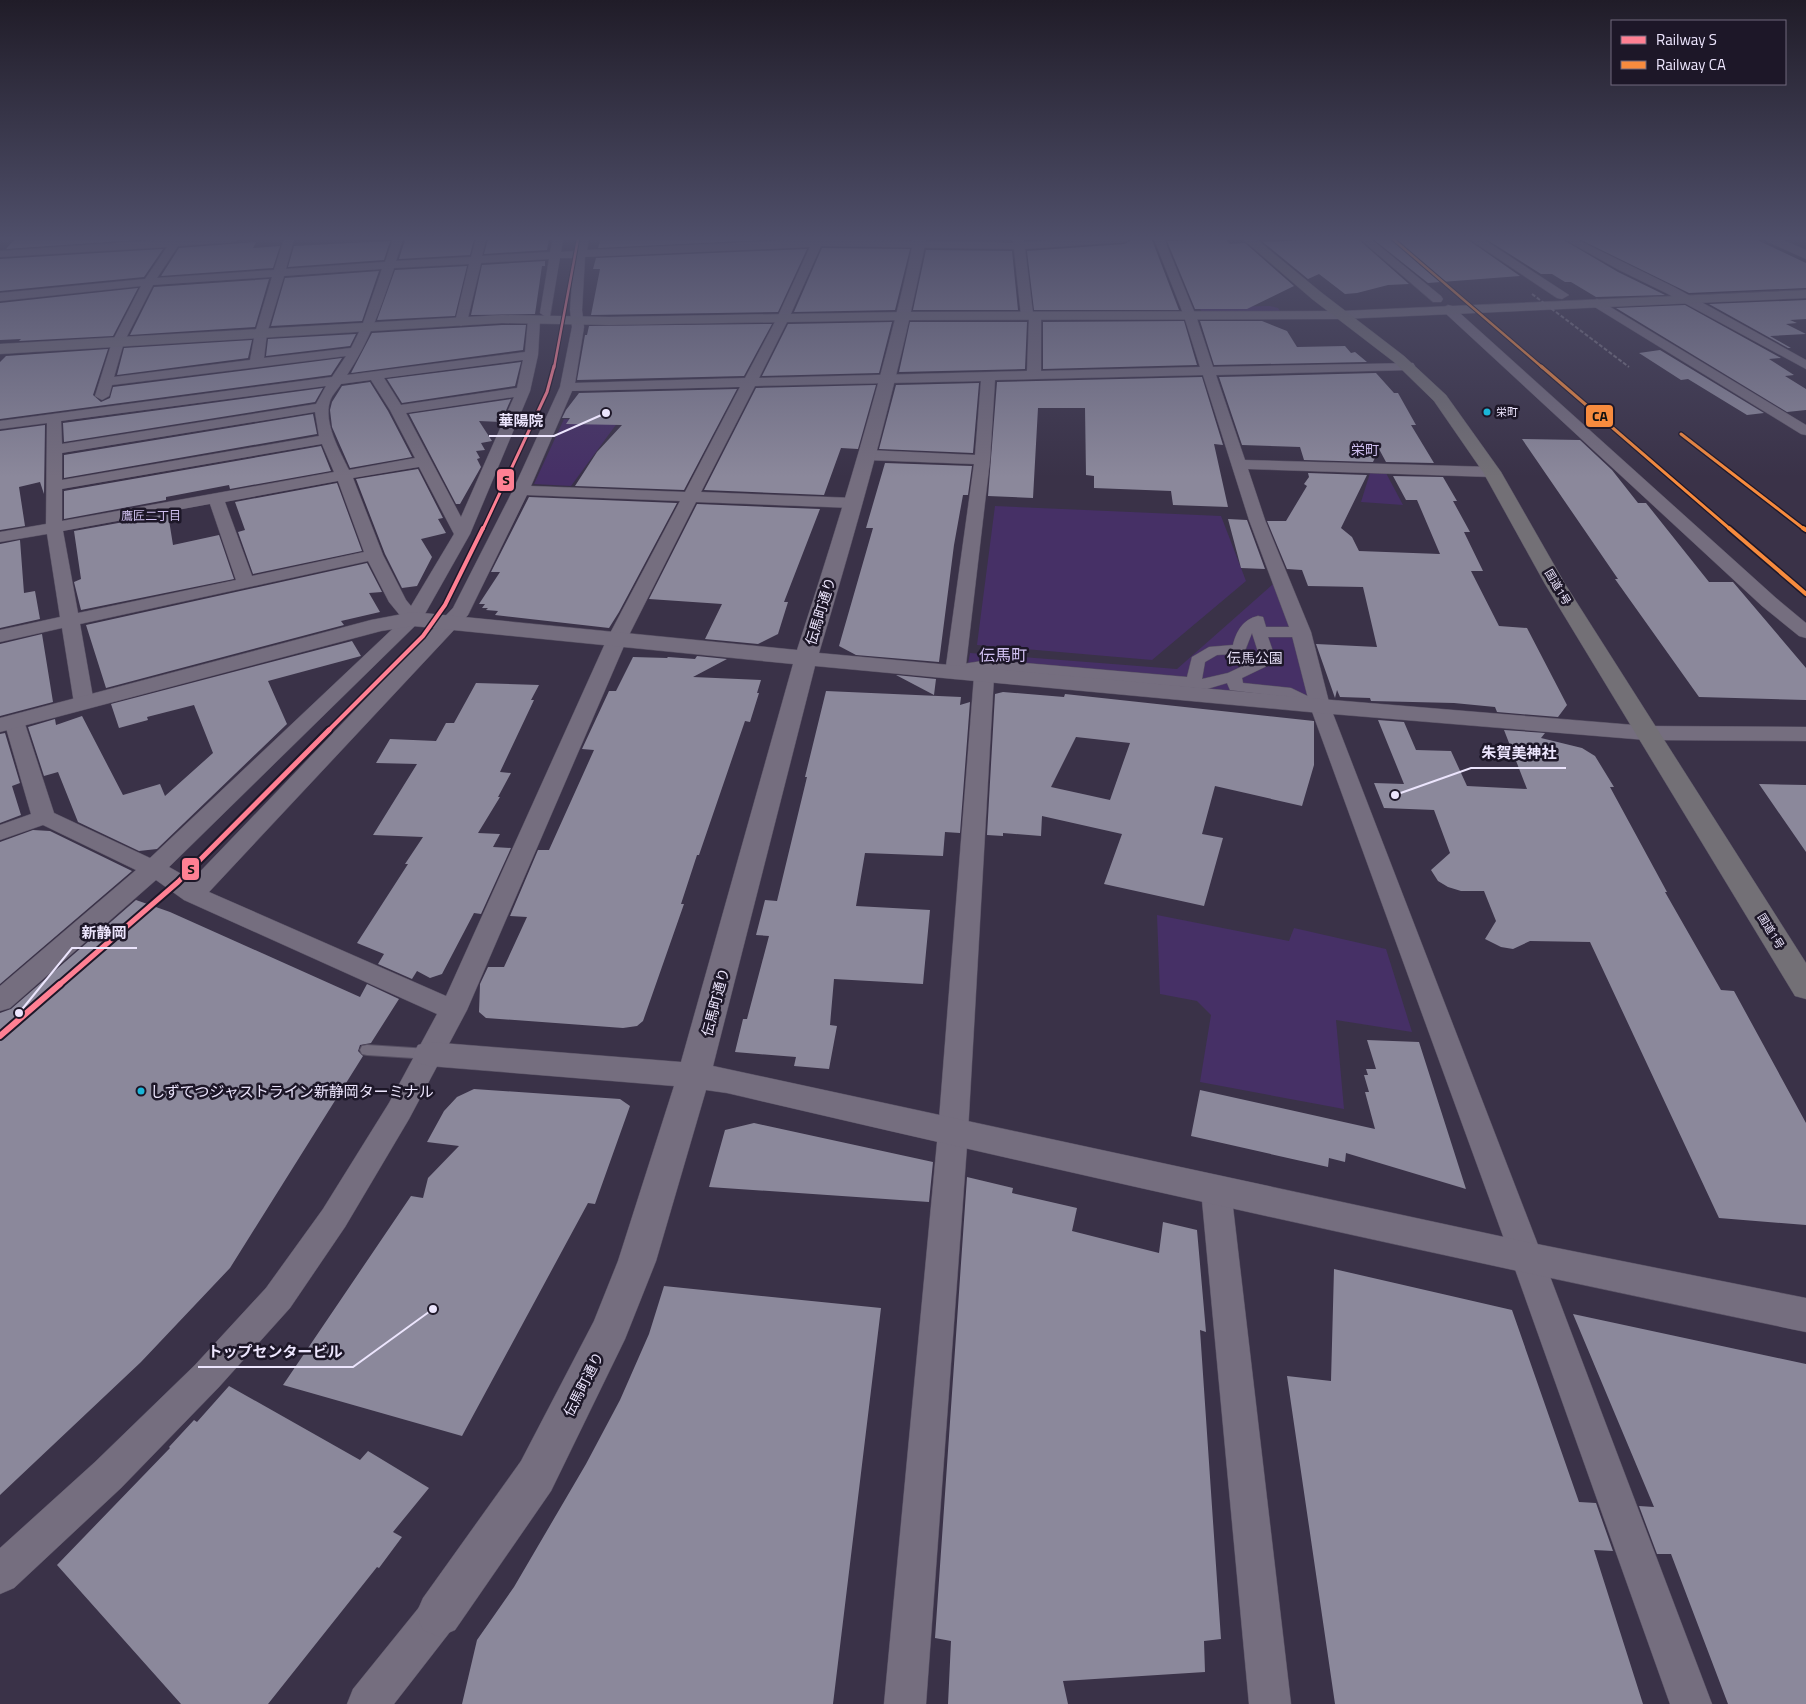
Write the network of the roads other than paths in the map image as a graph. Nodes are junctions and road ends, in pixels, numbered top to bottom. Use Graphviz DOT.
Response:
graph roads {
  1 [pos="130,319"];
  2 [pos="265,319"];
  3 [pos="370,319"];
  4 [pos="462,319"];
  5 [pos="521,319"];
  6 [pos="540,319"];
  7 [pos="577,319"];
  8 [pos="782,319"];
  9 [pos="903,319"];
  10 [pos="1030,319"];
  11 [pos="1190,319"];
  12 [pos="1346,319"];
  13 [pos="1458,319"];
  14 [pos="1623,319"];
  15 [pos="1720,319"];
  16 [pos="461,322"];
  17 [pos="368,326"];
  18 [pos="261,333"];
  19 [pos="118,342"];
  20 [pos="0,349"];
  21 [pos="356,351"];
  22 [pos="531,355"];
  23 [pos="256,364"];
  24 [pos="1408,366"];
  25 [pos="1806,366"];
  26 [pos="1208,372"];
  27 [pos="1034,374"];
  28 [pos="376,377"];
  29 [pos="988,377"];
  30 [pos="888,378"];
  31 [pos="106,382"];
  32 [pos="335,382"];
  33 [pos="749,382"];
  34 [pos="567,387"];
  35 [pos="523,392"];
  36 [pos="322,407"];
  37 [pos="397,410"];
  38 [pos="97,413"];
  39 [pos="54,418"];
  40 [pos="0,425"];
  41 [pos="1806,431"];
  42 [pos="327,439"];
  43 [pos="54,450"];
  44 [pos="867,455"];
  45 [pos="982,460"];
  46 [pos="424,461"];
  47 [pos="1240,464"];
  48 [pos="1492,472"];
  49 [pos="344,476"];
  50 [pos="54,486"];
  51 [pos="521,490"];
  52 [pos="691,497"];
  53 [pos="216,498"];
  54 [pos="854,504"];
  55 [pos="54,527"];
  56 [pos="462,534"];
  57 [pos="0,537"];
  58 [pos="374,555"];
  59 [pos="246,583"];
  60 [pos="412,620"];
  61 [pos="71,621"];
  62 [pos="448,623"];
  63 [pos="1799,626"];
  64 [pos="1259,632"];
  65 [pos="1301,632"];
  66 [pos="0,636"];
  67 [pos="617,639"];
  68 [pos="806,657"];
  69 [pos="955,671"];
  70 [pos="984,676"];
  71 [pos="1234,676"];
  72 [pos="1194,683"];
  73 [pos="84,703"];
  74 [pos="1317,706"];
  75 [pos="7,723"];
  76 [pos="1646,733"];
  77 [pos="1806,734"];
  78 [pos="44,817"];
  79 [pos="0,833"];
  80 [pos="153,870"];
  81 [pos="194,894"];
  82 [pos="1806,988"];
  83 [pos="0,1001"];
  84 [pos="453,1010"];
  85 [pos="367,1050"];
  86 [pos="429,1054"];
  87 [pos="695,1075"];
  88 [pos="953,1132"];
  89 [pos="1216,1190"];
  90 [pos="1527,1258"];
  91 [pos="1806,1315"];
  92 [pos="0,1574"];
  93 [pos="439,1614"];
  94 [pos="368,1704"];
  95 [pos="389,1704"];
  96 [pos="905,1704"];
  97 [pos="1270,1704"];
  98 [pos="1691,1704"];
  1 -- 19 [label="street"];
  2 -- 18 [label="street"];
  3 -- 17 [label="street"];
  4 -- 16 [label="street"];
  5 -- 16 [label="main road"];
  6 -- 22 [label="street"];
  7 -- 34 [label="street"];
  8 -- 33 [label="street"];
  9 -- 30 [label="street, 伝馬町通り"];
  10 -- 27 [label="street"];
  11 -- 26 [label="street"];
  12 -- 24 [label="highway, 国道1号"];
  13 -- 63 [label="street"];
  14 -- 41 [label="street"];
  15 -- 25 [label="street"];
  16 -- 17 [label="main road"];
  17 -- 18 [label="main road"];
  17 -- 21 [label="street"];
  18 -- 19 [label="main road"];
  18 -- 23 [label="street"];
  19 -- 20 [label="main road"];
  19 -- 31 [label="street"];
  21 -- 23 [label="street"];
  21 -- 32 [label="street"];
  22 -- 28 [label="street"];
  22 -- 35 [label="street"];
  23 -- 31 [label="street"];
  24 -- 26 [label="street"];
  24 -- 48 [label="highway, 国道1号"];
  26 -- 27 [label="street"];
  26 -- 47 [label="street"];
  27 -- 29 [label="street"];
  28 -- 32 [label="street"];
  28 -- 37 [label="street"];
  29 -- 30 [label="street"];
  29 -- 45 [label="street"];
  30 -- 33 [label="street"];
  30 -- 44 [label="street, 伝馬町通り"];
  31 -- 38 [label="street"];
  32 -- 36 [label="street"];
  32 -- 38 [label="street"];
  33 -- 34 [label="street"];
  33 -- 52 [label="street"];
  34 -- 51 [label="street"];
  35 -- 37 [label="street"];
  35 -- 56 [label="street"];
  36 -- 42 [label="street"];
  36 -- 43 [label="street"];
  37 -- 46 [label="street"];
  38 -- 39 [label="street"];
  39 -- 40 [label="street"];
  39 -- 43 [label="street"];
  42 -- 49 [label="street"];
  42 -- 50 [label="street"];
  43 -- 50 [label="street"];
  44 -- 45 [label="street"];
  44 -- 54 [label="street, 伝馬町通り"];
  45 -- 69 [label="street"];
  46 -- 49 [label="street"];
  46 -- 56 [label="street"];
  47 -- 48 [label="street"];
  47 -- 65 [label="street"];
  48 -- 76 [label="highway, 国道1号"];
  49 -- 53 [label="street"];
  49 -- 58 [label="street"];
  50 -- 55 [label="street"];
  51 -- 52 [label="street"];
  51 -- 62 [label="street"];
  52 -- 54 [label="street"];
  52 -- 67 [label="street"];
  53 -- 55 [label="street"];
  53 -- 59 [label="street"];
  54 -- 68 [label="street, 伝馬町通り"];
  55 -- 57 [label="street"];
  55 -- 61 [label="street"];
  56 -- 60 [label="street"];
  58 -- 59 [label="street"];
  58 -- 60 [label="street"];
  59 -- 61 [label="street"];
  60 -- 62 [label="street"];
  60 -- 73 [label="street"];
  60 -- 80 [label="street"];
  61 -- 66 [label="street"];
  61 -- 73 [label="street"];
  62 -- 67 [label="street"];
  62 -- 81 [label="street"];
  64 -- 65 [label="street"];
  64 -- 71 [label="street"];
  64 -- 72 [label="street"];
  65 -- 74 [label="street"];
  67 -- 68 [label="street"];
  67 -- 84 [label="street"];
  68 -- 69 [label="street"];
  68 -- 87 [label="street, 伝馬町通り"];
  69 -- 70 [label="street"];
  69 -- 72 [label="street"];
  70 -- 74 [label="street"];
  70 -- 88 [label="street"];
  71 -- 72 [label="street"];
  71 -- 74 [label="street"];
  73 -- 75 [label="street"];
  74 -- 76 [label="street"];
  74 -- 90 [label="street"];
  75 -- 78 [label="street"];
  76 -- 77 [label="street"];
  76 -- 82 [label="highway, 国道1号"];
  78 -- 79 [label="street"];
  78 -- 80 [label="street"];
  80 -- 81 [label="street"];
  80 -- 83 [label="street"];
  81 -- 84 [label="street"];
  84 -- 86 [label="street"];
  85 -- 86 [label="lane"];
  86 -- 87 [label="street"];
  86 -- 92 [label="street"];
  87 -- 88 [label="street"];
  87 -- 93 [label="street, 伝馬町通り"];
  88 -- 89 [label="street"];
  88 -- 96 [label="street"];
  89 -- 90 [label="street"];
  89 -- 97 [label="street"];
  90 -- 91 [label="street"];
  90 -- 98 [label="street"];
  93 -- 94 [label="street, 伝馬町通り"];
  93 -- 95 [label="street"];
}
